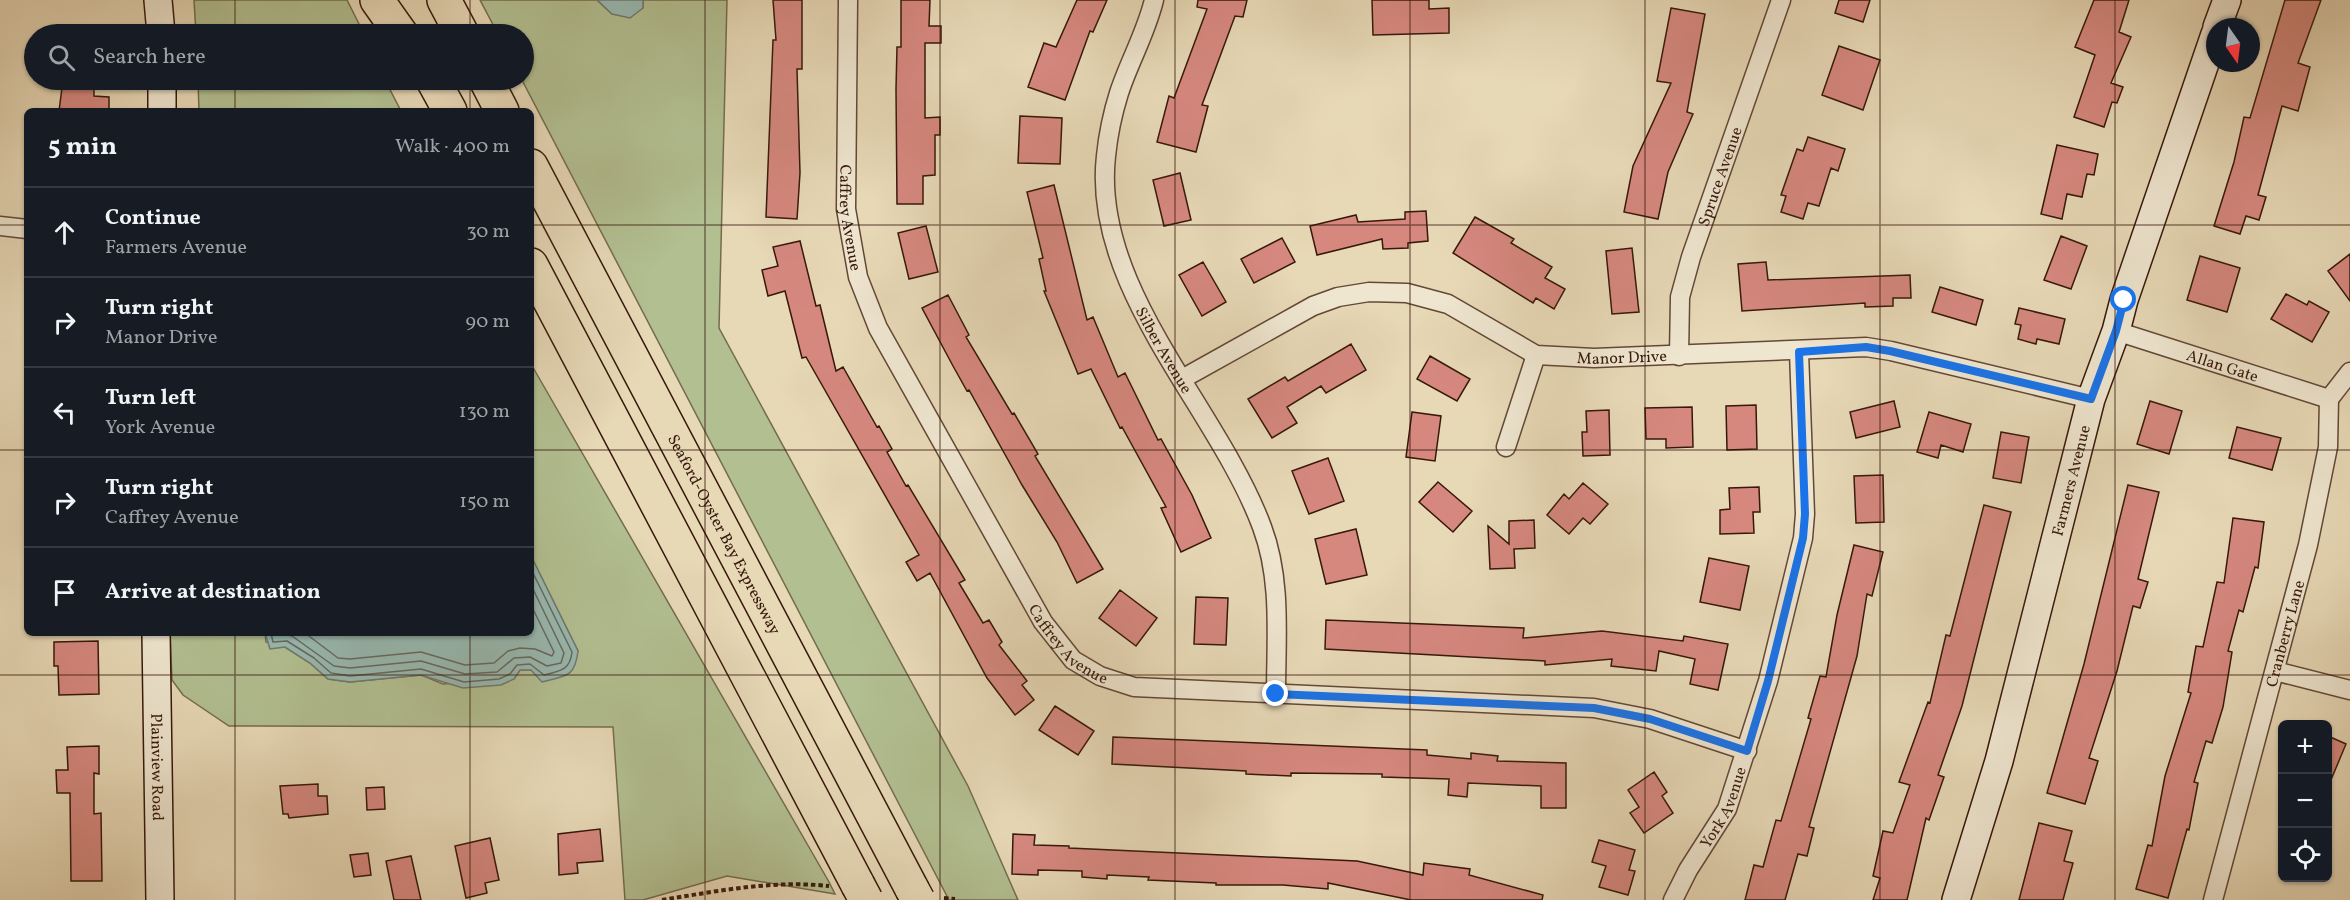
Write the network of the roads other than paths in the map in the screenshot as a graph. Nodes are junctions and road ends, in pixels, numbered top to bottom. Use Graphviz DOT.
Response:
graph roads {
  1 [pos="158,0"];
  2 [pos="377,0"];
  3 [pos="391,0"];
  4 [pos="444,0"];
  5 [pos="848,0"];
  6 [pos="1154,0"];
  7 [pos="1781,0"];
  8 [pos="2227,0"];
  9 [pos="2220,18"];
  10 [pos="160,24"];
  11 [pos="394,24"];
  12 [pos="404,24"];
  13 [pos="457,24"];
  14 [pos="2206,60"];
  15 [pos="162,90"];
  16 [pos="439,90"];
  17 [pos="491,90"];
  18 [pos="162,108"];
  19 [pos="448,108"];
  20 [pos="500,108"];
  21 [pos="534,172"];
  22 [pos="0,226"];
  23 [pos="24,229"];
  24 [pos="534,271"];
  25 [pos="2116,331"];
  26 [pos="1799,352"];
  27 [pos="1536,355"];
  28 [pos="1679,356"];
  29 [pos="2350,372"];
  30 [pos="1182,379"];
  31 [pos="2091,399"];
  32 [pos="2329,399"];
  33 [pos="1506,447"];
  34 [pos="156,636"];
  35 [pos="2275,671"];
  36 [pos="2350,690"];
  37 [pos="1276,694"];
  38 [pos="1747,751"];
  39 [pos="855,891"];
  40 [pos="921,895"];
  41 [pos="160,900"];
  42 [pos="1673,900"];
  43 [pos="1956,900"];
  44 [pos="2214,900"];
  1 -- 10 [label="street"];
  2 -- 11 [label="highway"];
  3 -- 12 [label="highway"];
  4 -- 13 [label="highway"];
  5 -- 37 [label="street, Caffrey Avenue"];
  6 -- 30 [label="street, Silber Avenue"];
  7 -- 28 [label="street, Spruce Avenue"];
  8 -- 9 [label="street"];
  14 -- 25 [label="street, Farmers Avenue"];
  15 -- 18 [label="street"];
  16 -- 19 [label="highway"];
  17 -- 20 [label="highway"];
  21 -- 40 [label="highway, Seaford-Oyster Bay Expressway"];
  22 -- 23 [label="street"];
  24 -- 39 [label="highway"];
  25 -- 31 [label="street, Farmers Avenue"];
  25 -- 32 [label="street, Allan Gate"];
  26 -- 28 [label="street, Manor Drive"];
  26 -- 31 [label="street, Manor Drive"];
  26 -- 38 [label="street, York Avenue"];
  27 -- 28 [label="street, Manor Drive"];
  27 -- 30 [label="street, Manor Drive"];
  27 -- 33 [label="street"];
  29 -- 32 [label="street"];
  30 -- 37 [label="street, Silber Avenue"];
  31 -- 43 [label="street, Farmers Avenue"];
  32 -- 35 [label="street, Cranberry Lane"];
  34 -- 41 [label="street, Plainview Road"];
  35 -- 36 [label="street"];
  35 -- 44 [label="street, Cranberry Lane"];
  37 -- 38 [label="street, Caffrey Avenue"];
  38 -- 42 [label="street, York Avenue"];
}
